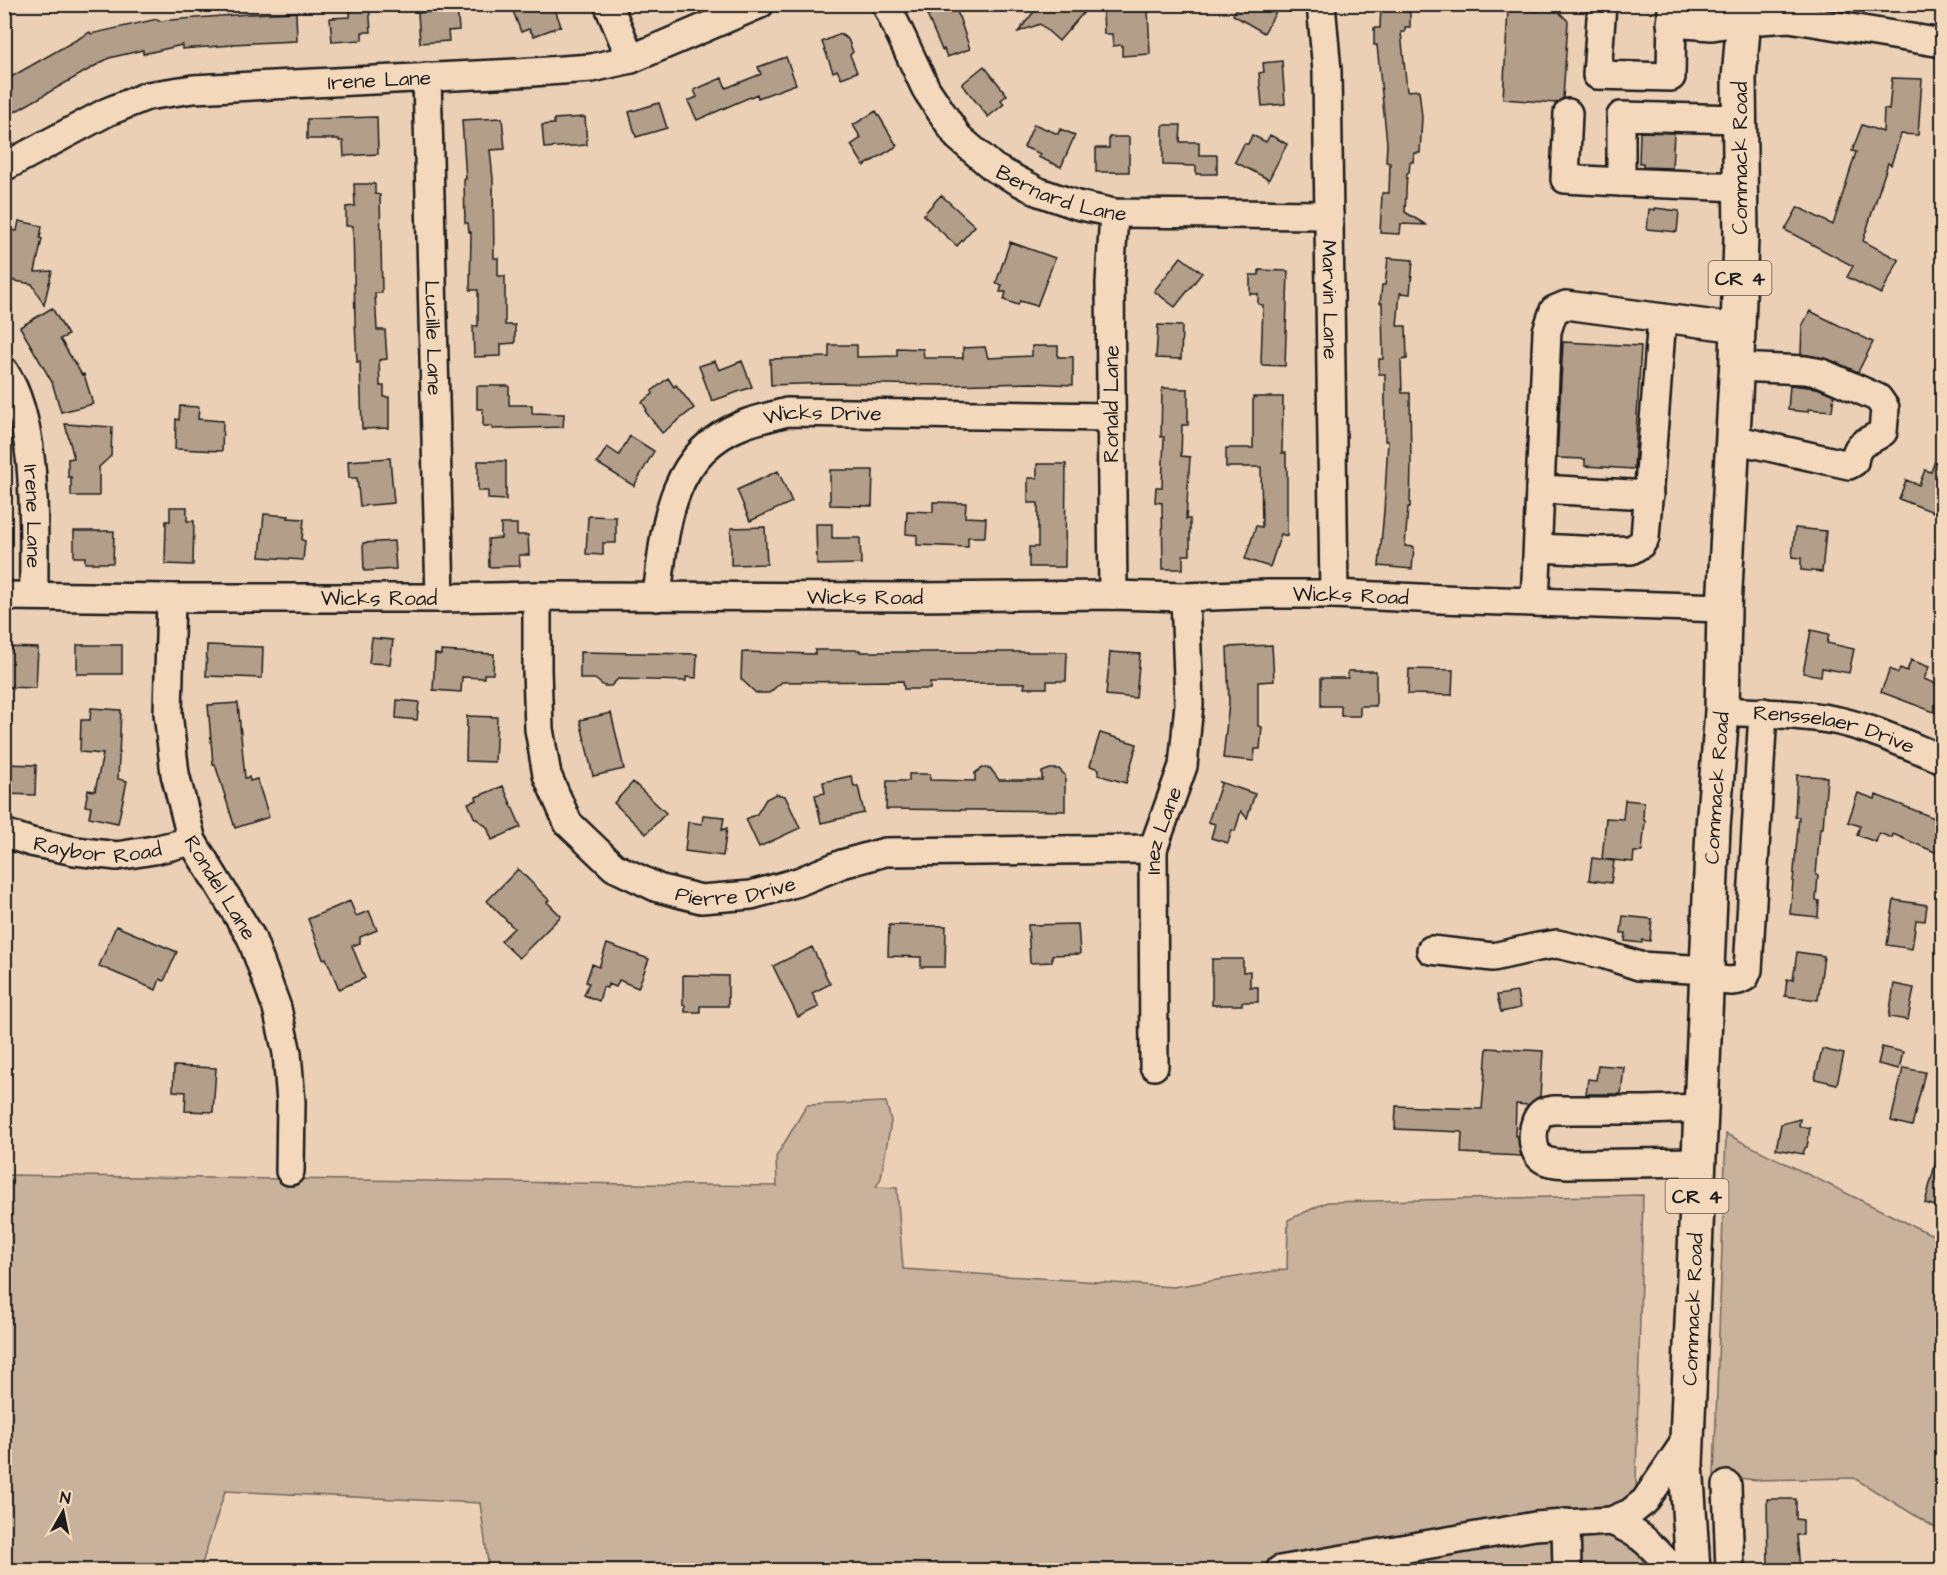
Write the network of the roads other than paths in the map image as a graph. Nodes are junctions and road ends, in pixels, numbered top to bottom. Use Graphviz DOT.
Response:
graph roads {
  1 [pos="608,4"];
  2 [pos="760,4"];
  3 [pos="886,4"];
  4 [pos="1321,4"];
  5 [pos="1602,4"];
  6 [pos="1745,13"];
  7 [pos="1671,14"];
  8 [pos="1942,43"];
  9 [pos="632,59"];
  10 [pos="427,77"];
  11 [pos="1568,113"];
  12 [pos="1740,119"];
  13 [pos="4,167"];
  14 [pos="1621,182"];
  15 [pos="1740,187"];
  16 [pos="1114,213"];
  17 [pos="1329,215"];
  18 [pos="1662,318"];
  19 [pos="1738,328"];
  20 [pos="1737,367"];
  21 [pos="4,371"];
  22 [pos="1110,417"];
  23 [pos="1733,439"];
  24 [pos="1540,489"];
  25 [pos="1648,495"];
  26 [pos="1538,548"];
  27 [pos="1334,594"];
  28 [pos="34,595"];
  29 [pos="1113,595"];
  30 [pos="4,596"];
  31 [pos="537,596"];
  32 [pos="657,597"];
  33 [pos="1185,597"];
  34 [pos="171,598"];
  35 [pos="440,598"];
  36 [pos="1535,602"];
  37 [pos="1724,608"];
  38 [pos="1722,711"];
  39 [pos="1763,712"];
  40 [pos="1942,759"];
  41 [pos="4,833"];
  42 [pos="192,841"];
  43 [pos="1153,849"];
  44 [pos="1431,950"];
  45 [pos="1706,974"];
  46 [pos="1154,1066"];
  47 [pos="1701,1108"];
  48 [pos="1699,1162"];
  49 [pos="290,1171"];
  50 [pos="1687,1439"];
  51 [pos="1727,1485"];
  52 [pos="1611,1521"];
  53 [pos="1566,1523"];
  54 [pos="1280,1570"];
  55 [pos="1567,1570"];
  56 [pos="1674,1570"];
  57 [pos="1693,1570"];
  58 [pos="1730,1570"];
  1 -- 9 [label="street"];
  2 -- 9 [label="street, Irene Lane"];
  3 -- 16 [label="street, Bernard Lane"];
  4 -- 17 [label="street, Marvin Lane"];
  5 -- 7 [label="street"];
  6 -- 7 [label="street"];
  6 -- 8 [label="street"];
  6 -- 12 [label="main road, Commack Road / CR 4"];
  9 -- 10 [label="street, Irene Lane"];
  10 -- 13 [label="street, Irene Lane"];
  10 -- 35 [label="street, Lucille Lane"];
  11 -- 14 [label="street"];
  12 -- 14 [label="street"];
  12 -- 15 [label="main road, Commack Road / CR 4"];
  14 -- 15 [label="street"];
  15 -- 19 [label="main road, Commack Road / CR 4"];
  16 -- 17 [label="street, Bernard Lane"];
  16 -- 22 [label="street, Ronald Lane"];
  17 -- 27 [label="street, Marvin Lane"];
  18 -- 19 [label="street"];
  18 -- 24 [label="street"];
  18 -- 25 [label="street"];
  19 -- 20 [label="main road, Commack Road / CR 4"];
  20 -- 23 [label="main road, Commack Road / CR 4"];
  20 -- 23 [label="street"];
  21 -- 28 [label="street, Irene Lane"];
  22 -- 29 [label="street, Ronald Lane"];
  22 -- 32 [label="street, Wicks Drive"];
  23 -- 37 [label="main road, Commack Road / CR 4"];
  24 -- 25 [label="street"];
  24 -- 26 [label="street"];
  25 -- 26 [label="street"];
  26 -- 36 [label="street"];
  27 -- 33 [label="street, Wicks Road"];
  27 -- 36 [label="street, Wicks Road"];
  28 -- 30 [label="street, Wicks Road"];
  28 -- 34 [label="street, Wicks Road"];
  29 -- 32 [label="street, Wicks Road"];
  29 -- 33 [label="street, Wicks Road"];
  31 -- 32 [label="street, Wicks Road"];
  31 -- 35 [label="street, Wicks Road"];
  31 -- 43 [label="street, Pierre Drive"];
  33 -- 43 [label="street, Inez Lane"];
  34 -- 35 [label="street, Wicks Road"];
  34 -- 42 [label="street, Rondel Lane"];
  36 -- 37 [label="street, Wicks Road"];
  37 -- 38 [label="main road, Commack Road / CR 4"];
  38 -- 39 [label="street, Rensselaer Drive"];
  38 -- 45 [label="main road, Commack Road / CR 4"];
  39 -- 40 [label="street, Rensselaer Drive"];
  39 -- 45 [label="street"];
  41 -- 42 [label="street, Raybor Road"];
  42 -- 49 [label="street, Rondel Lane"];
  43 -- 46 [label="street, Inez Lane"];
  44 -- 45 [label="street"];
  45 -- 47 [label="main road, Commack Road / CR 4"];
  47 -- 48 [label="main road, Commack Road / CR 4"];
  47 -- 48 [label="street"];
  48 -- 50 [label="main road, Commack Road / CR 4"];
  50 -- 52 [label="street"];
  50 -- 57 [label="main road, Commack Road / CR 4"];
  51 -- 58 [label="street"];
  52 -- 53 [label="street"];
  52 -- 56 [label="street"];
  53 -- 54 [label="street"];
  53 -- 55 [label="street"];
}
